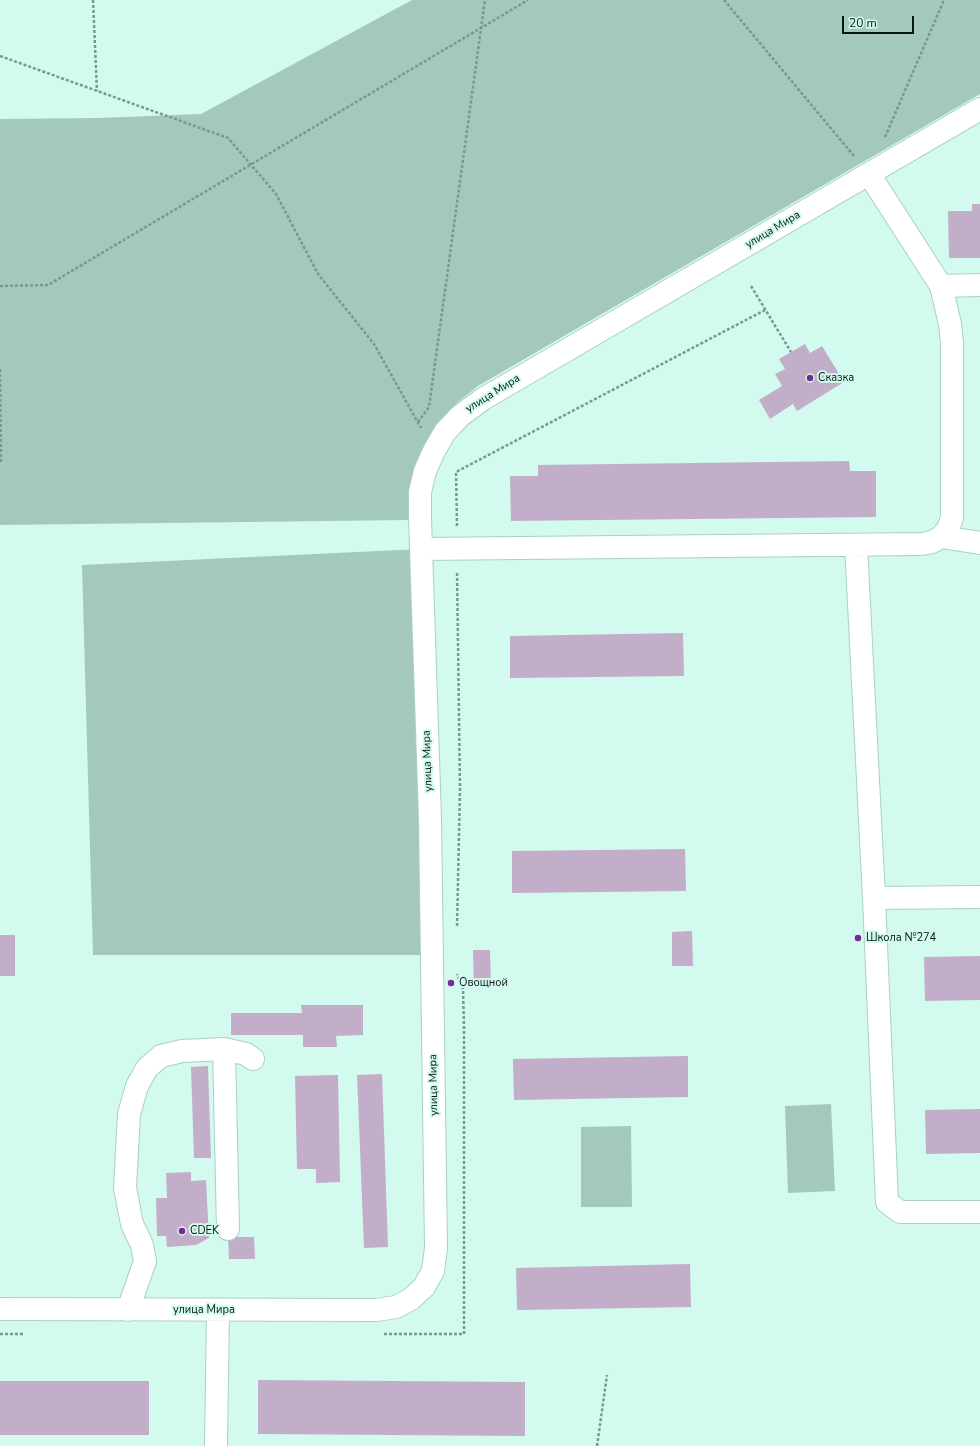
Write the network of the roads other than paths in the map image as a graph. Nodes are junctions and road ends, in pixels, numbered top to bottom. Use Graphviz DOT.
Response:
graph roads {
  1 [pos="980,109"];
  2 [pos="869,174"];
  3 [pos="980,285"];
  4 [pos="941,286"];
  5 [pos="941,538"];
  6 [pos="980,543"];
  7 [pos="856,544"];
  8 [pos="421,549"];
  9 [pos="980,897"];
  10 [pos="874,898"];
  11 [pos="224,1049"];
  12 [pos="253,1058"];
  13 [pos="980,1212"];
  14 [pos="228,1229"];
  15 [pos="0,1309"];
  16 [pos="128,1310"];
  17 [pos="218,1310"];
  18 [pos="216,1446"];
  1 -- 2 [label="street, улица Мира"];
  2 -- 4 [label="street"];
  2 -- 8 [label="street, улица Мира"];
  3 -- 4 [label="street"];
  4 -- 5 [label="street"];
  5 -- 6 [label="street"];
  5 -- 7 [label="street"];
  7 -- 8 [label="street"];
  7 -- 10 [label="street"];
  8 -- 17 [label="street, улица Мира"];
  9 -- 10 [label="street"];
  10 -- 13 [label="street"];
  11 -- 12 [label="street"];
  11 -- 14 [label="street"];
  11 -- 16 [label="street"];
  15 -- 16 [label="street, улица Мира"];
  16 -- 17 [label="street, улица Мира"];
  17 -- 18 [label="street"];
}
